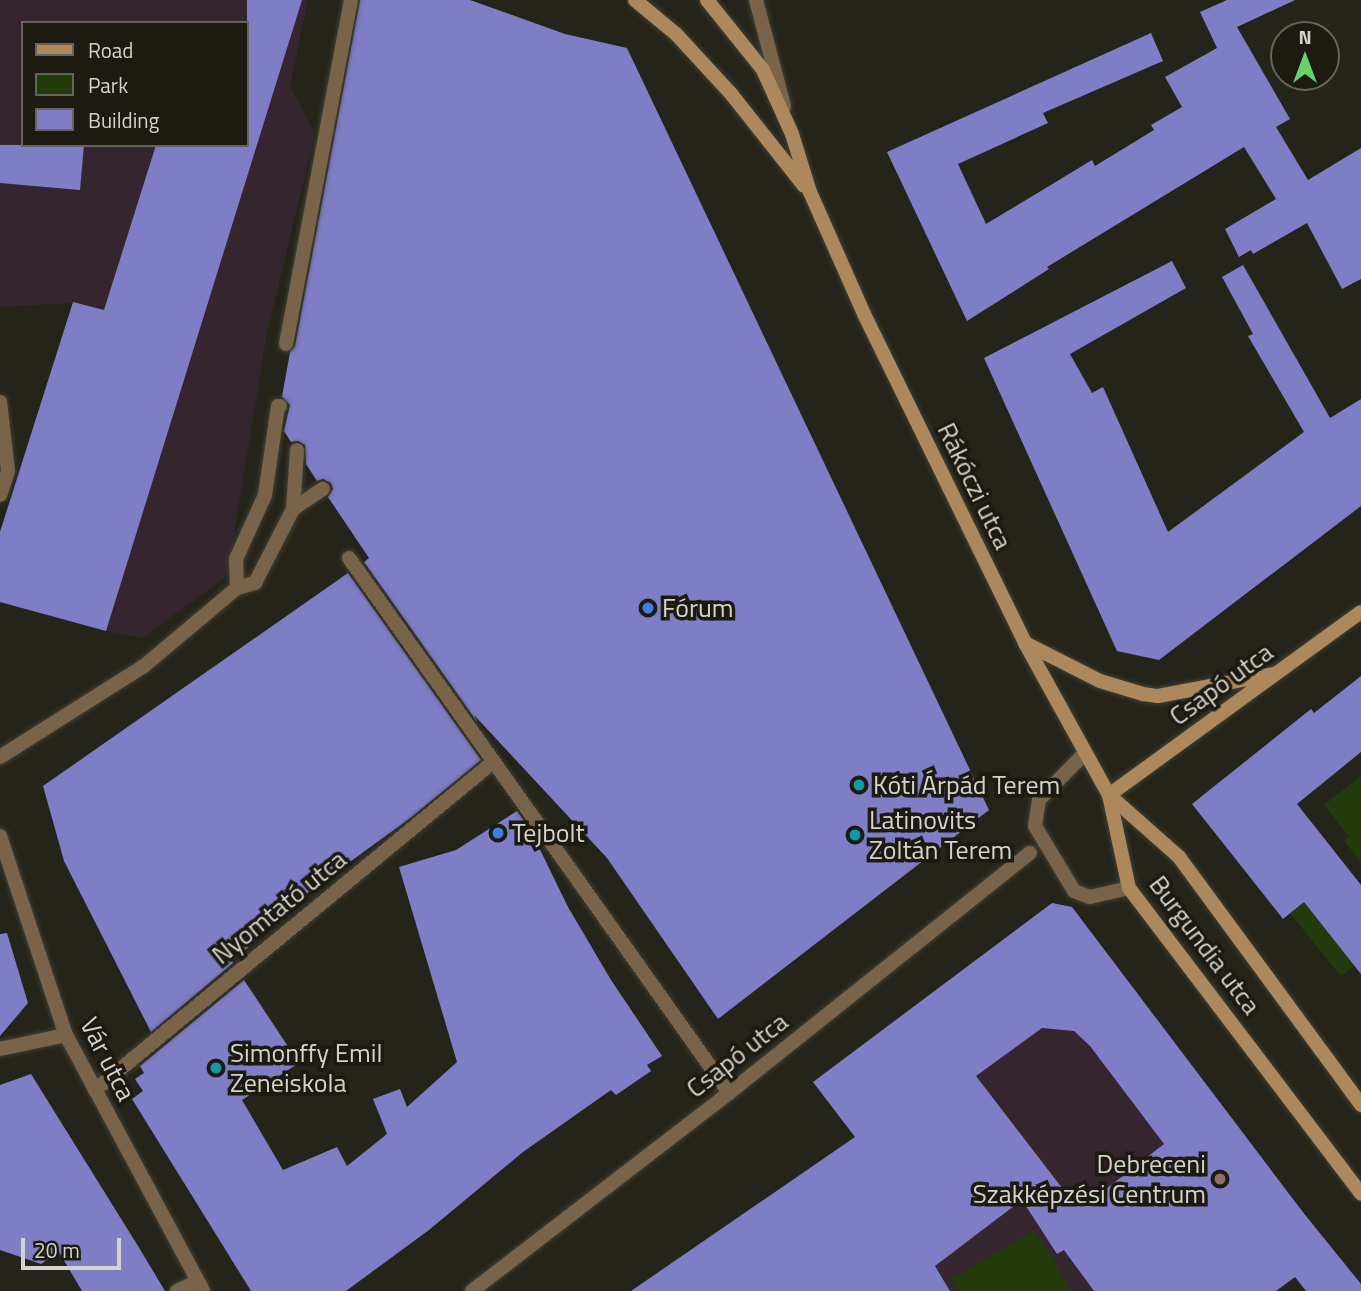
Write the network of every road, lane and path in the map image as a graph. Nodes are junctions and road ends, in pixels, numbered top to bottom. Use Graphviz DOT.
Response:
graph roads {
  1 [pos="351,0"];
  2 [pos="635,0"];
  3 [pos="707,0"];
  4 [pos="755,0"];
  5 [pos="343,38"];
  6 [pos="346,58"];
  7 [pos="792,134"];
  8 [pos="810,192"];
  9 [pos="286,344"];
  10 [pos="0,402"];
  11 [pos="280,406"];
  12 [pos="296,450"];
  13 [pos="323,489"];
  14 [pos="0,495"];
  15 [pos="293,509"];
  16 [pos="349,558"];
  17 [pos="237,588"];
  18 [pos="1361,612"];
  19 [pos="1024,643"];
  20 [pos="1277,673"];
  21 [pos="1085,753"];
  22 [pos="0,757"];
  23 [pos="494,762"];
  24 [pos="1109,795"];
  25 [pos="0,836"];
  26 [pos="1030,853"];
  27 [pos="1129,888"];
  28 [pos="66,1035"];
  29 [pos="0,1049"];
  30 [pos="95,1090"];
  31 [pos="729,1093"];
  32 [pos="1361,1105"];
  33 [pos="1361,1194"];
  34 [pos="201,1286"];
  35 [pos="177,1291"];
  36 [pos="472,1291"];
  1 -- 5 [label="street"];
  2 -- 8 [label="street, Rákóczi utca"];
  3 -- 7 [label="street, Rákóczi utca"];
  4 -- 7 [label="street, Rákóczi utca"];
  5 -- 6 [label="street"];
  5 -- 9 [label="street"];
  7 -- 8 [label="street, Rákóczi utca"];
  8 -- 19 [label="street, Rákóczi utca"];
  10 -- 14 [label="street"];
  11 -- 17 [label="street"];
  12 -- 15 [label="street"];
  13 -- 15 [label="street"];
  15 -- 17 [label="street"];
  16 -- 23 [label="street"];
  17 -- 22 [label="street"];
  18 -- 20 [label="street, Csapó utca"];
  19 -- 20 [label="street"];
  19 -- 21 [label="street, Rákóczi utca"];
  20 -- 24 [label="street, Csapó utca"];
  21 -- 24 [label="street, Rákóczi utca"];
  21 -- 27 [label="street"];
  23 -- 30 [label="street, Nyomtató utca"];
  23 -- 31 [label="street"];
  24 -- 27 [label="street, Burgundia utca"];
  24 -- 32 [label="street, Burgundia utca"];
  25 -- 28 [label="street, Vár utca"];
  26 -- 31 [label="street, Csapó utca"];
  27 -- 33 [label="street, Burgundia utca"];
  28 -- 29 [label="street"];
  28 -- 30 [label="street, Vár utca"];
  30 -- 34 [label="street, Vár utca"];
  31 -- 36 [label="street, Csapó utca"];
  34 -- 35 [label="street"];
}
